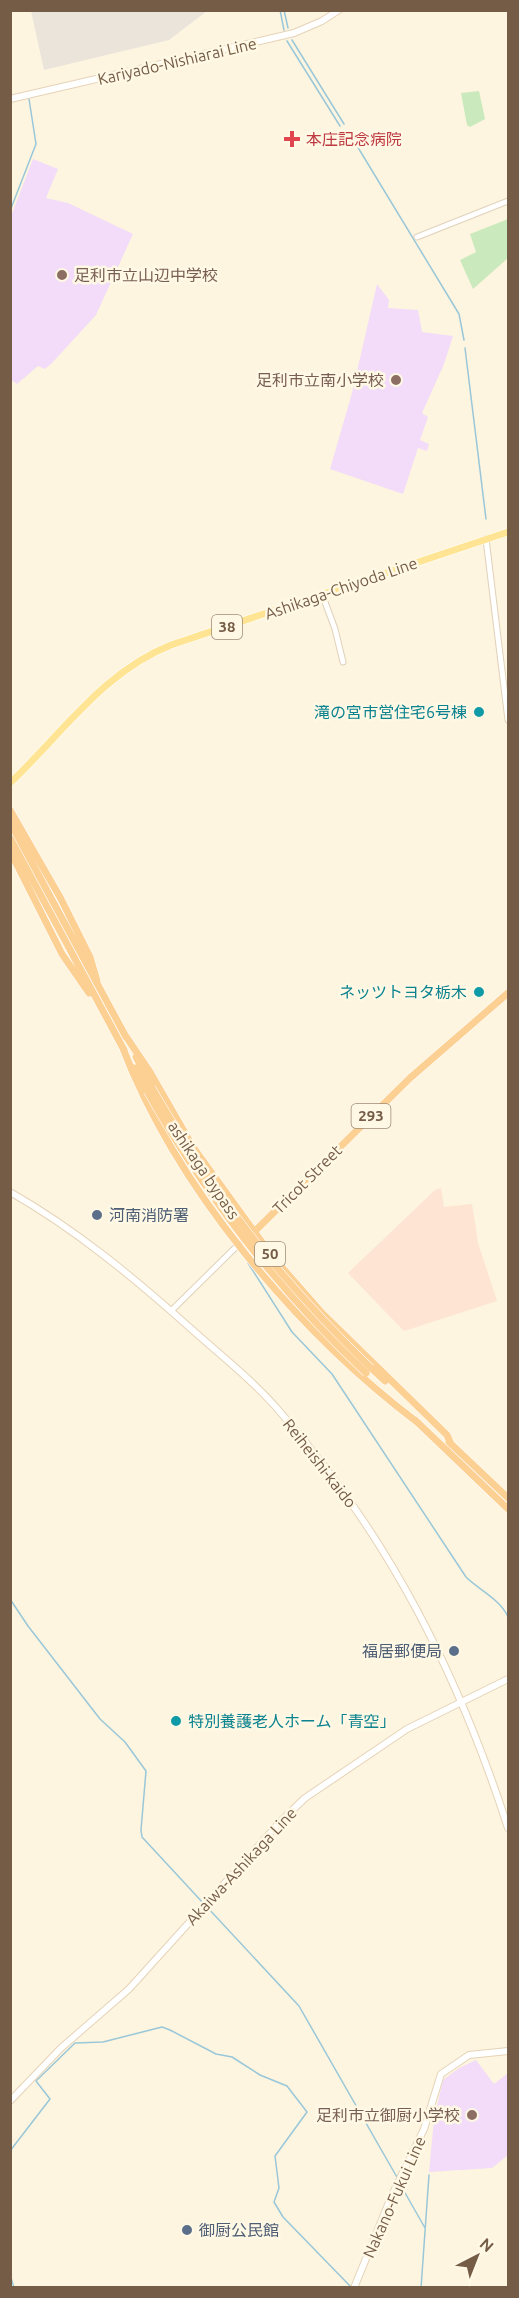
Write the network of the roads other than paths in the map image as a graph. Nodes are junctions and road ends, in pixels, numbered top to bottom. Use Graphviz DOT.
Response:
graph roads {
  1 [pos="339,10"];
  2 [pos="10,99"];
  3 [pos="508,201"];
  4 [pos="417,237"];
  5 [pos="508,532"];
  6 [pos="486,539"];
  7 [pos="322,594"];
  8 [pos="343,662"];
  9 [pos="508,720"];
  10 [pos="10,783"];
  11 [pos="10,810"];
  12 [pos="10,822"];
  13 [pos="10,838"];
  14 [pos="10,851"];
  15 [pos="85,969"];
  16 [pos="98,986"];
  17 [pos="508,993"];
  18 [pos="99,1004"];
  19 [pos="125,1035"];
  20 [pos="122,1046"];
  21 [pos="150,1090"];
  22 [pos="10,1192"];
  23 [pos="254,1232"];
  24 [pos="239,1244"];
  25 [pos="171,1311"];
  26 [pos="369,1371"];
  27 [pos="417,1422"];
  28 [pos="451,1444"];
  29 [pos="469,1466"];
  30 [pos="508,1498"];
  31 [pos="508,1509"];
  32 [pos="508,1679"];
  33 [pos="463,1703"];
  34 [pos="508,1828"];
  35 [pos="508,2051"];
  36 [pos="10,2101"];
  37 [pos="354,2288"];
  1 -- 2 [label="main road, Kariyado-Nishiarai Line"];
  3 -- 4 [label="street"];
  5 -- 6 [label="main road, Ashikaga-Chiyoda Line / 38"];
  6 -- 7 [label="main road, Ashikaga-Chiyoda Line / 38"];
  6 -- 9 [label="street"];
  7 -- 8 [label="street"];
  7 -- 10 [label="main road, Ashikaga-Chiyoda Line / 38"];
  11 -- 16 [label="highway, 50"];
  12 -- 15 [label="highway, ashikaga bypass / 50"];
  13 -- 15 [label="highway, ashikaga bypass / 50"];
  14 -- 18 [label="highway, 50"];
  15 -- 16 [label="highway, ashikaga bypass / 50"];
  15 -- 18 [label="highway, ashikaga bypass / 50"];
  16 -- 19 [label="highway, ashikaga bypass / 50"];
  17 -- 23 [label="highway, Tricot Street / 293"];
  18 -- 20 [label="highway, ashikaga bypass / 50"];
  19 -- 21 [label="highway, ashikaga bypass / 50"];
  19 -- 23 [label="highway, 50"];
  20 -- 21 [label="highway, ashikaga bypass / 50"];
  20 -- 24 [label="highway, 50"];
  21 -- 26 [label="highway, ashikaga bypass / 50, bridge"];
  22 -- 25 [label="main road, Reiheishi-kaido"];
  23 -- 24 [label="highway, Tricot Street / 293"];
  23 -- 28 [label="highway, 50"];
  24 -- 25 [label="street"];
  24 -- 27 [label="highway, 50"];
  25 -- 33 [label="main road, Reiheishi-kaido"];
  26 -- 27 [label="highway, ashikaga bypass / 50"];
  26 -- 28 [label="highway, ashikaga bypass / 50"];
  27 -- 29 [label="highway, ashikaga bypass / 50"];
  28 -- 29 [label="highway, ashikaga bypass / 50"];
  29 -- 30 [label="highway, 50"];
  29 -- 31 [label="highway, 50"];
  32 -- 33 [label="main road, Akaiwa-Ashikaga Line"];
  33 -- 34 [label="main road, Reiheishi-kaido"];
  33 -- 36 [label="main road, Akaiwa-Ashikaga Line"];
  35 -- 37 [label="main road, Nakano-Fukui Line"];
}
